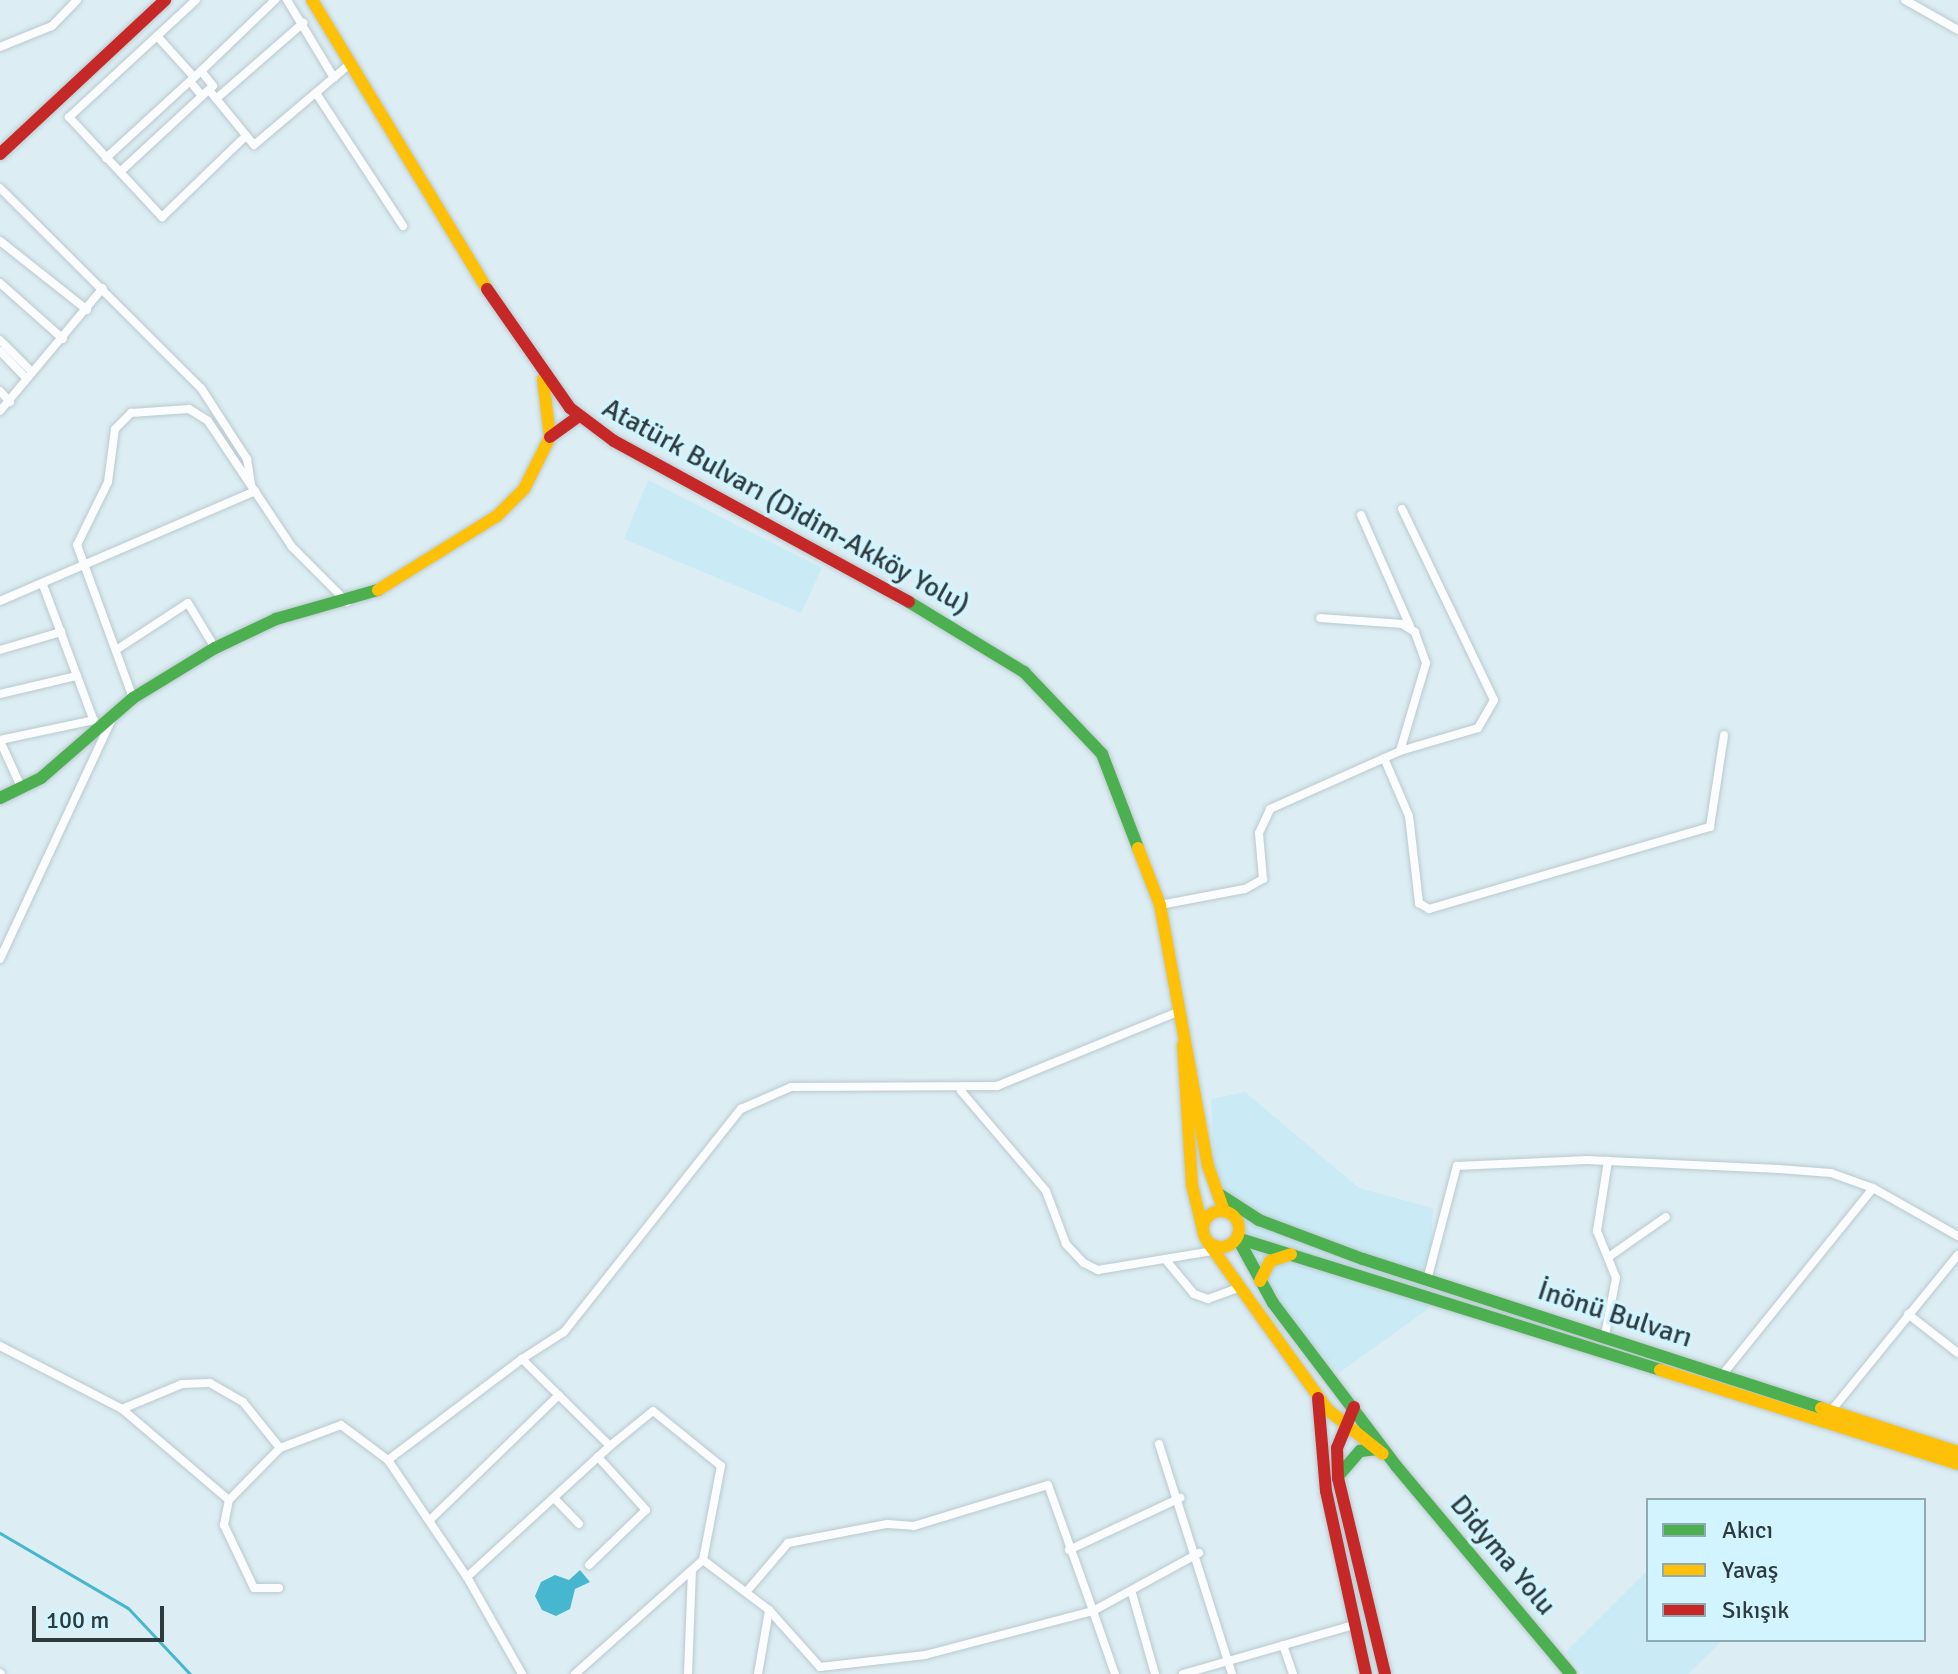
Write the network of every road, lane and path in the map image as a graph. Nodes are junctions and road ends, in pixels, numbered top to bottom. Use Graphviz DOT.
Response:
graph roads {
  1 [pos="77,0"];
  2 [pos="165,0"];
  3 [pos="196,0"];
  4 [pos="275,0"];
  5 [pos="287,0"];
  6 [pos="312,0"];
  7 [pos="1905,0"];
  8 [pos="303,23"];
  9 [pos="1958,30"];
  10 [pos="157,36"];
  11 [pos="0,47"];
  12 [pos="351,63"];
  13 [pos="195,76"];
  14 [pos="334,78"];
  15 [pos="205,93"];
  16 [pos="316,93"];
  17 [pos="216,99"];
  18 [pos="246,136"];
  19 [pos="0,154"];
  20 [pos="106,158"];
  21 [pos="120,172"];
  22 [pos="0,188"];
  23 [pos="403,226"];
  24 [pos="0,241"];
  25 [pos="0,283"];
  26 [pos="103,288"];
  27 [pos="87,310"];
  28 [pos="63,339"];
  29 [pos="0,340"];
  30 [pos="0,351"];
  31 [pos="26,373"];
  32 [pos="542,376"];
  33 [pos="0,391"];
  34 [pos="10,402"];
  35 [pos="0,411"];
  36 [pos="579,416"];
  37 [pos="550,437"];
  38 [pos="253,488"];
  39 [pos="1402,509"];
  40 [pos="1361,515"];
  41 [pos="86,569"];
  42 [pos="43,585"];
  43 [pos="0,601"];
  44 [pos="348,602"];
  45 [pos="1320,618"];
  46 [pos="1410,626"];
  47 [pos="61,632"];
  48 [pos="119,648"];
  49 [pos="215,648"];
  50 [pos="0,650"];
  51 [pos="77,676"];
  52 [pos="0,694"];
  53 [pos="133,698"];
  54 [pos="116,711"];
  55 [pos="95,722"];
  56 [pos="1724,735"];
  57 [pos="0,740"];
  58 [pos="1400,751"];
  59 [pos="1384,758"];
  60 [pos="22,789"];
  61 [pos="0,798"];
  62 [pos="1160,905"];
  63 [pos="0,959"];
  64 [pos="1180,1011"];
  65 [pos="1184,1034"];
  66 [pos="961,1091"];
  67 [pos="1608,1161"];
  68 [pos="1214,1188"];
  69 [pos="1873,1188"];
  70 [pos="1224,1211"];
  71 [pos="1666,1217"];
  72 [pos="1236,1218"];
  73 [pos="1259,1220"];
  74 [pos="1958,1236"];
  75 [pos="1237,1238"];
  76 [pos="1208,1241"];
  77 [pos="1300,1253"];
  78 [pos="1958,1255"];
  79 [pos="1610,1256"];
  80 [pos="1165,1259"];
  81 [pos="1427,1280"];
  82 [pos="1260,1281"];
  83 [pos="1238,1288"];
  84 [pos="1908,1314"];
  85 [pos="1605,1335"];
  86 [pos="0,1346"];
  87 [pos="1958,1353"];
  88 [pos="522,1359"];
  89 [pos="1723,1374"];
  90 [pos="1335,1384"];
  91 [pos="559,1395"];
  92 [pos="1317,1395"];
  93 [pos="1354,1407"];
  94 [pos="122,1409"];
  95 [pos="1831,1411"];
  96 [pos="1347,1427"];
  97 [pos="1159,1444"];
  98 [pos="610,1446"];
  99 [pos="280,1448"];
  100 [pos="1378,1449"];
  101 [pos="1958,1452"];
  102 [pos="598,1457"];
  103 [pos="388,1460"];
  104 [pos="1958,1464"];
  105 [pos="1397,1467"];
  106 [pos="1338,1478"];
  107 [pos="554,1498"];
  108 [pos="1180,1498"];
  109 [pos="229,1500"];
  110 [pos="431,1519"];
  111 [pos="579,1524"];
  112 [pos="1069,1550"];
  113 [pos="1199,1553"];
  114 [pos="703,1560"];
  115 [pos="589,1565"];
  116 [pos="692,1570"];
  117 [pos="467,1577"];
  118 [pos="279,1588"];
  119 [pos="747,1591"];
  120 [pos="1132,1593"];
  121 [pos="769,1610"];
  122 [pos="1093,1611"];
  123 [pos="1354,1625"];
  124 [pos="1283,1645"];
  125 [pos="1228,1658"];
  126 [pos="522,1674"];
  127 [pos="575,1674"];
  128 [pos="688,1674"];
  129 [pos="758,1674"];
  130 [pos="1115,1674"];
  131 [pos="1155,1674"];
  132 [pos="1183,1674"];
  133 [pos="1232,1674"];
  134 [pos="1293,1674"];
  135 [pos="1366,1674"];
  136 [pos="1385,1674"];
  137 [pos="1571,1674"];
  1 -- 11 [label="street"];
  2 -- 19 [label="main road"];
  3 -- 10 [label="street"];
  4 -- 13 [label="street"];
  5 -- 8 [label="street"];
  6 -- 12 [label="main road, Atatürk Bulvarı (Didim-Akköy Yolu)"];
  7 -- 9 [label="street"];
  8 -- 14 [label="street"];
  8 -- 17 [label="street"];
  10 -- 13 [label="street"];
  10 -- 20 [label="street"];
  12 -- 14 [label="street"];
  12 -- 32 [label="main road, Atatürk Bulvarı (Didim-Akköy Yolu)"];
  13 -- 15 [label="street"];
  13 -- 15 [label="street"];
  13 -- 20 [label="street"];
  14 -- 16 [label="street"];
  15 -- 17 [label="street"];
  15 -- 21 [label="street"];
  16 -- 18 [label="street"];
  16 -- 23 [label="street"];
  17 -- 18 [label="street"];
  18 -- 21 [label="street"];
  20 -- 21 [label="street"];
  22 -- 26 [label="street"];
  24 -- 27 [label="street"];
  25 -- 28 [label="street"];
  26 -- 27 [label="street"];
  26 -- 38 [label="street"];
  27 -- 28 [label="street"];
  28 -- 31 [label="street"];
  29 -- 31 [label="street"];
  30 -- 31 [label="street"];
  31 -- 34 [label="street"];
  32 -- 36 [label="main road, Atatürk Bulvarı (Didim-Akköy Yolu)"];
  32 -- 37 [label="main road"];
  33 -- 34 [label="street"];
  34 -- 35 [label="street"];
  36 -- 37 [label="main road"];
  36 -- 62 [label="main road, Atatürk Bulvarı (Didim-Akköy Yolu)"];
  37 -- 44 [label="main road"];
  38 -- 41 [label="street"];
  38 -- 41 [label="street"];
  38 -- 44 [label="street"];
  39 -- 58 [label="street"];
  40 -- 46 [label="street"];
  41 -- 42 [label="street"];
  41 -- 48 [label="street"];
  42 -- 43 [label="street"];
  42 -- 47 [label="street"];
  44 -- 49 [label="main road"];
  45 -- 46 [label="street"];
  46 -- 58 [label="street"];
  47 -- 50 [label="street"];
  47 -- 51 [label="street"];
  48 -- 49 [label="street"];
  48 -- 53 [label="street"];
  49 -- 53 [label="main road"];
  51 -- 52 [label="street"];
  51 -- 55 [label="street"];
  53 -- 54 [label="main road"];
  54 -- 55 [label="main road"];
  54 -- 63 [label="street"];
  55 -- 57 [label="street"];
  55 -- 60 [label="main road"];
  56 -- 59 [label="street"];
  57 -- 60 [label="street"];
  58 -- 59 [label="street"];
  59 -- 62 [label="street"];
  60 -- 61 [label="main road"];
  62 -- 64 [label="main road, Atatürk Bulvarı (Didim-Akköy Yolu)"];
  64 -- 65 [label="main road, Atatürk Bulvarı (Didim-Akköy Yolu)"];
  64 -- 66 [label="street"];
  65 -- 68 [label="main road"];
  65 -- 76 [label="main road"];
  66 -- 80 [label="street"];
  66 -- 88 [label="street"];
  67 -- 69 [label="street"];
  67 -- 79 [label="street"];
  67 -- 81 [label="street"];
  68 -- 70 [label="main road"];
  68 -- 73 [label="main road"];
  69 -- 74 [label="street"];
  69 -- 89 [label="street"];
  70 -- 72 [label="main road"];
  70 -- 76 [label="main road"];
  71 -- 79 [label="street"];
  72 -- 73 [label="main road"];
  72 -- 75 [label="main road"];
  73 -- 81 [label="main road, İnönü Bulvarı"];
  75 -- 76 [label="main road"];
  75 -- 77 [label="main road, İnönü Bulvarı"];
  75 -- 82 [label="main road"];
  76 -- 80 [label="street"];
  76 -- 83 [label="main road"];
  77 -- 82 [label="main road"];
  77 -- 104 [label="main road, İnönü Bulvarı"];
  78 -- 84 [label="street"];
  79 -- 85 [label="street"];
  80 -- 83 [label="street"];
  81 -- 85 [label="main road, İnönü Bulvarı"];
  82 -- 90 [label="main road"];
  83 -- 92 [label="main road"];
  84 -- 87 [label="street"];
  84 -- 95 [label="street"];
  85 -- 89 [label="main road, İnönü Bulvarı"];
  86 -- 94 [label="street"];
  88 -- 91 [label="street"];
  88 -- 103 [label="street"];
  89 -- 95 [label="main road, İnönü Bulvarı"];
  90 -- 92 [label="main road"];
  90 -- 93 [label="main road"];
  91 -- 98 [label="street"];
  91 -- 110 [label="street"];
  92 -- 96 [label="main road"];
  92 -- 123 [label="main road"];
  93 -- 96 [label="main road"];
  93 -- 105 [label="main road"];
  94 -- 99 [label="street"];
  94 -- 109 [label="street"];
  95 -- 101 [label="main road, İnönü Bulvarı"];
  96 -- 100 [label="main road"];
  96 -- 106 [label="main road"];
  97 -- 108 [label="street"];
  98 -- 102 [label="street"];
  98 -- 114 [label="street"];
  99 -- 103 [label="street"];
  99 -- 109 [label="street"];
  100 -- 105 [label="main road"];
  100 -- 106 [label="main road"];
  102 -- 107 [label="street"];
  102 -- 115 [label="street"];
  103 -- 110 [label="street"];
  105 -- 137 [label="main road, Didyma Yolu"];
  106 -- 136 [label="main road"];
  107 -- 111 [label="street"];
  107 -- 117 [label="street"];
  108 -- 112 [label="street"];
  108 -- 113 [label="street"];
  109 -- 118 [label="street"];
  110 -- 117 [label="street"];
  112 -- 119 [label="street"];
  112 -- 122 [label="street"];
  113 -- 120 [label="street"];
  113 -- 125 [label="street"];
  114 -- 116 [label="street"];
  114 -- 119 [label="street"];
  116 -- 127 [label="street"];
  116 -- 128 [label="street"];
  117 -- 126 [label="street"];
  119 -- 121 [label="street"];
  120 -- 122 [label="street"];
  120 -- 131 [label="street"];
  121 -- 122 [label="street"];
  121 -- 129 [label="street"];
  122 -- 130 [label="street"];
  123 -- 124 [label="street"];
  123 -- 135 [label="main road"];
  124 -- 125 [label="street"];
  124 -- 134 [label="street"];
  125 -- 132 [label="street"];
  125 -- 133 [label="street"];
}
